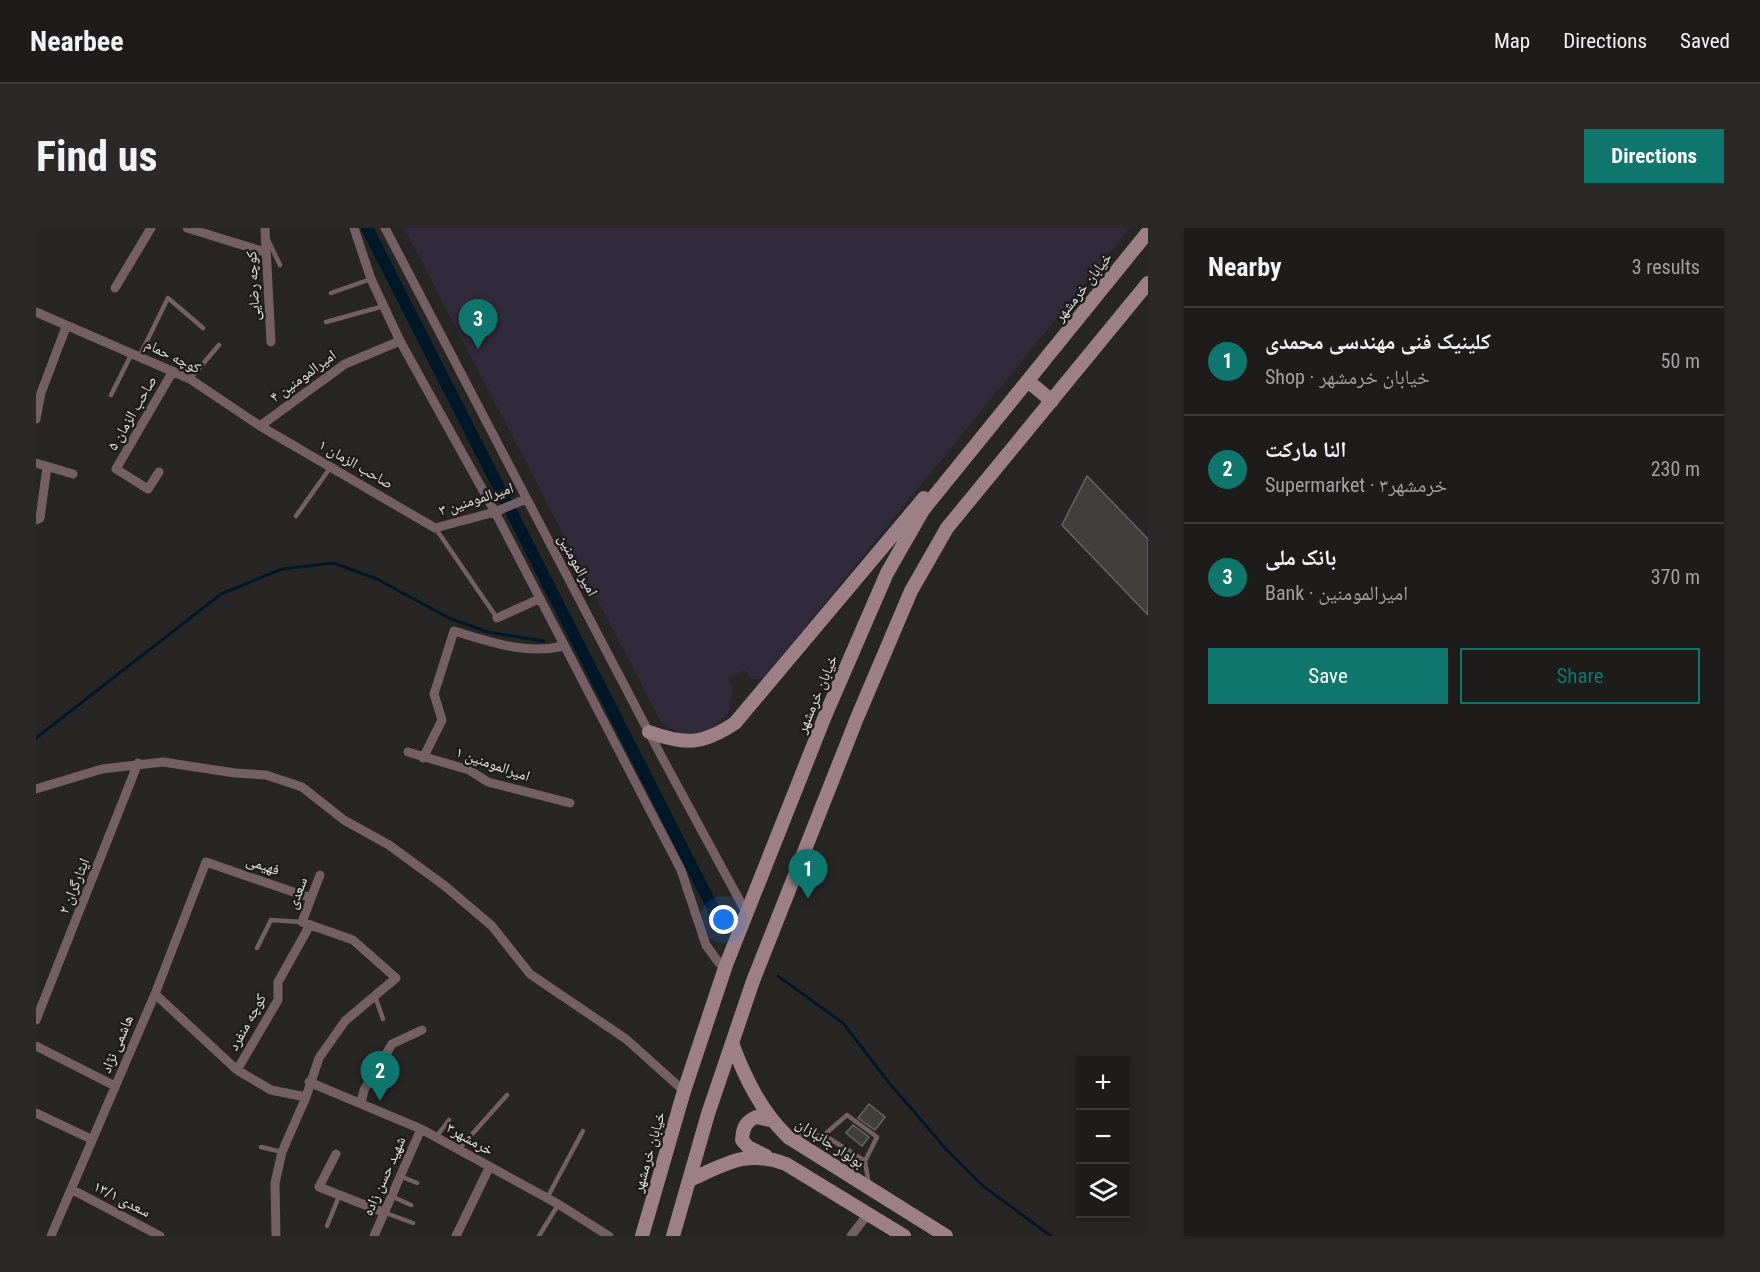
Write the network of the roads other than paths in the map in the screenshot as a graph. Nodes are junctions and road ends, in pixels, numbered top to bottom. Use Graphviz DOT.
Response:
graph roads {
  1 [pos="151,228"];
  2 [pos="187,228"];
  3 [pos="354,228"];
  4 [pos="385,228"];
  5 [pos="200,231"];
  6 [pos="266,231"];
  7 [pos="1148,232"];
  8 [pos="265,252"];
  9 [pos="280,265"];
  10 [pos="371,279"];
  11 [pos="1148,283"];
  12 [pos="115,288"];
  13 [pos="331,293"];
  14 [pos="384,306"];
  15 [pos="36,312"];
  16 [pos="326,322"];
  17 [pos="66,327"];
  18 [pos="203,328"];
  19 [pos="400,341"];
  20 [pos="271,342"];
  21 [pos="219,345"];
  22 [pos="136,355"];
  23 [pos="173,371"];
  24 [pos="190,380"];
  25 [pos="1029,382"];
  26 [pos="111,395"];
  27 [pos="1052,401"];
  28 [pos="36,419"];
  29 [pos="260,426"];
  30 [pos="36,464"];
  31 [pos="961,464"];
  32 [pos="331,466"];
  33 [pos="47,467"];
  34 [pos="159,472"];
  35 [pos="73,474"];
  36 [pos="526,499"];
  37 [pos="495,512"];
  38 [pos="296,516"];
  39 [pos="36,520"];
  40 [pos="435,528"];
  41 [pos="539,599"];
  42 [pos="497,618"];
  43 [pos="564,646"];
  44 [pos="649,732"];
  45 [pos="408,752"];
  46 [pos="423,759"];
  47 [pos="138,763"];
  48 [pos="36,789"];
  49 [pos="570,803"];
  50 [pos="206,862"];
  51 [pos="320,875"];
  52 [pos="311,898"];
  53 [pos="747,914"];
  54 [pos="306,924"];
  55 [pos="257,948"];
  56 [pos="726,965"];
  57 [pos="155,994"];
  58 [pos="375,996"];
  59 [pos="383,1018"];
  60 [pos="36,1020"];
  61 [pos="422,1030"];
  62 [pos="732,1043"];
  63 [pos="36,1046"];
  64 [pos="237,1070"];
  65 [pos="309,1082"];
  66 [pos="115,1086"];
  67 [pos="684,1091"];
  68 [pos="507,1095"];
  69 [pos="306,1097"];
  70 [pos="361,1103"];
  71 [pos="36,1113"];
  72 [pos="449,1120"];
  73 [pos="770,1120"];
  74 [pos="422,1130"];
  75 [pos="583,1131"];
  76 [pos="824,1135"];
  77 [pos="436,1137"];
  78 [pos="788,1137"];
  79 [pos="91,1139"];
  80 [pos="261,1147"];
  81 [pos="459,1150"];
  82 [pos="282,1152"];
  83 [pos="336,1154"];
  84 [pos="767,1156"];
  85 [pos="865,1161"];
  86 [pos="489,1168"];
  87 [pos="400,1176"];
  88 [pos="690,1180"];
  89 [pos="417,1183"];
  90 [pos="869,1188"];
  91 [pos="70,1189"];
  92 [pos="339,1196"];
  93 [pos="391,1196"];
  94 [pos="547,1198"];
  95 [pos="558,1204"];
  96 [pos="411,1205"];
  97 [pos="384,1212"];
  98 [pos="868,1214"];
  99 [pos="413,1224"];
  100 [pos="327,1226"];
  101 [pos="148,1233"];
  102 [pos="605,1235"];
  103 [pos="51,1236"];
  104 [pos="160,1236"];
  105 [pos="276,1236"];
  106 [pos="374,1236"];
  107 [pos="456,1236"];
  108 [pos="539,1236"];
  109 [pos="642,1236"];
  110 [pos="673,1236"];
  111 [pos="851,1236"];
  112 [pos="904,1236"];
  113 [pos="946,1236"];
  1 -- 12 [label="street"];
  2 -- 5 [label="street"];
  3 -- 10 [label="street"];
  4 -- 36 [label="street, امیرالمومنین"];
  5 -- 8 [label="street"];
  6 -- 8 [label="street, کوچه رضایی"];
  6 -- 9 [label="lane"];
  7 -- 25 [label="main road, خیابان خرمشهر"];
  8 -- 20 [label="street, کوچه رضایی"];
  10 -- 13 [label="lane"];
  10 -- 14 [label="street"];
  11 -- 27 [label="main road"];
  14 -- 16 [label="lane"];
  14 -- 19 [label="street"];
  15 -- 17 [label="street"];
  17 -- 22 [label="street, کوچه حمام"];
  17 -- 28 [label="street"];
  18 -- 22 [label="lane"];
  19 -- 29 [label="street, امیرالمومنین ۴"];
  19 -- 37 [label="street"];
  21 -- 24 [label="lane"];
  22 -- 23 [label="street, کوچه حمام"];
  22 -- 26 [label="lane"];
  23 -- 24 [label="street, کوچه حمام"];
  23 -- 34 [label="street, صاحب الزمان ۵"];
  24 -- 29 [label="street, کوچه حمام"];
  25 -- 27 [label="main road"];
  25 -- 31 [label="main road, خیابان خرمشهر"];
  27 -- 62 [label="main road"];
  29 -- 32 [label="street, صاحب الزمان ۱"];
  30 -- 33 [label="street"];
  31 -- 44 [label="main road"];
  31 -- 53 [label="main road, خیابان خرمشهر"];
  32 -- 38 [label="lane"];
  32 -- 40 [label="street, صاحب الزمان ۱"];
  33 -- 35 [label="street"];
  33 -- 39 [label="street"];
  36 -- 37 [label="street, امیرالمومنین ۳"];
  36 -- 44 [label="street, امیرالمومنین"];
  37 -- 40 [label="street, امیرالمومنین ۳"];
  37 -- 41 [label="street"];
  40 -- 42 [label="lane"];
  41 -- 42 [label="street"];
  41 -- 43 [label="street"];
  43 -- 46 [label="street"];
  43 -- 56 [label="street"];
  44 -- 53 [label="street, امیرالمومنین"];
  45 -- 46 [label="street, امیرالمومنین ۱"];
  46 -- 49 [label="street, امیرالمومنین ۱"];
  47 -- 48 [label="street"];
  47 -- 60 [label="street, ایثارگران ۲"];
  47 -- 67 [label="street"];
  50 -- 52 [label="street, فهیمی"];
  50 -- 57 [label="street, هاشمی نژاد"];
  51 -- 52 [label="street, سعدی"];
  52 -- 54 [label="street, سعدی"];
  53 -- 56 [label="main road, خیابان خرمشهر"];
  54 -- 55 [label="lane"];
  54 -- 58 [label="street"];
  54 -- 64 [label="street, کوچه منفرد"];
  56 -- 67 [label="main road, خیابان خرمشهر"];
  57 -- 64 [label="street"];
  57 -- 66 [label="street, هاشمی نژاد"];
  58 -- 59 [label="lane"];
  58 -- 65 [label="street"];
  61 -- 70 [label="street"];
  62 -- 73 [label="main road, بولوار جانبازان"];
  62 -- 88 [label="main road"];
  63 -- 66 [label="street"];
  64 -- 69 [label="street"];
  65 -- 69 [label="street"];
  65 -- 70 [label="street, خرمشهر۳"];
  66 -- 79 [label="street, هاشمی نژاد"];
  67 -- 109 [label="main road, خیابان خرمشهر"];
  68 -- 81 [label="lane"];
  69 -- 82 [label="street"];
  70 -- 74 [label="street, خرمشهر۳"];
  71 -- 79 [label="street"];
  72 -- 77 [label="lane"];
  73 -- 78 [label="main road, بولوار جانبازان"];
  73 -- 84 [label="main road"];
  74 -- 77 [label="street, خرمشهر۳"];
  74 -- 87 [label="street, شهید حسن زاده"];
  75 -- 94 [label="lane"];
  76 -- 78 [label="lane"];
  76 -- 85 [label="lane"];
  76 -- 85 [label="lane"];
  77 -- 81 [label="street, خرمشهر۳"];
  78 -- 90 [label="main road, بولوار جانبازان"];
  79 -- 91 [label="street, هاشمی نژاد"];
  80 -- 82 [label="lane"];
  81 -- 86 [label="street, خرمشهر۳"];
  82 -- 105 [label="street"];
  83 -- 92 [label="street"];
  84 -- 88 [label="main road"];
  84 -- 98 [label="main road"];
  85 -- 90 [label="lane"];
  86 -- 94 [label="street, خرمشهر۳"];
  86 -- 107 [label="street"];
  87 -- 89 [label="lane"];
  87 -- 93 [label="street, شهید حسن زاده"];
  88 -- 110 [label="main road"];
  90 -- 113 [label="main road, بولوار جانبازان"];
  91 -- 101 [label="street, سعدی ۱۳/۱"];
  91 -- 103 [label="street, هاشمی نژاد"];
  92 -- 97 [label="street"];
  92 -- 100 [label="lane"];
  93 -- 96 [label="lane"];
  93 -- 97 [label="street, شهید حسن زاده"];
  94 -- 95 [label="street, خرمشهر۳"];
  95 -- 102 [label="street, خرمشهر۳"];
  95 -- 108 [label="lane"];
  97 -- 99 [label="lane"];
  97 -- 106 [label="street, شهید حسن زاده"];
  98 -- 111 [label="street"];
  98 -- 112 [label="main road"];
  101 -- 104 [label="street, سعدی ۱۳/۱"];
}
